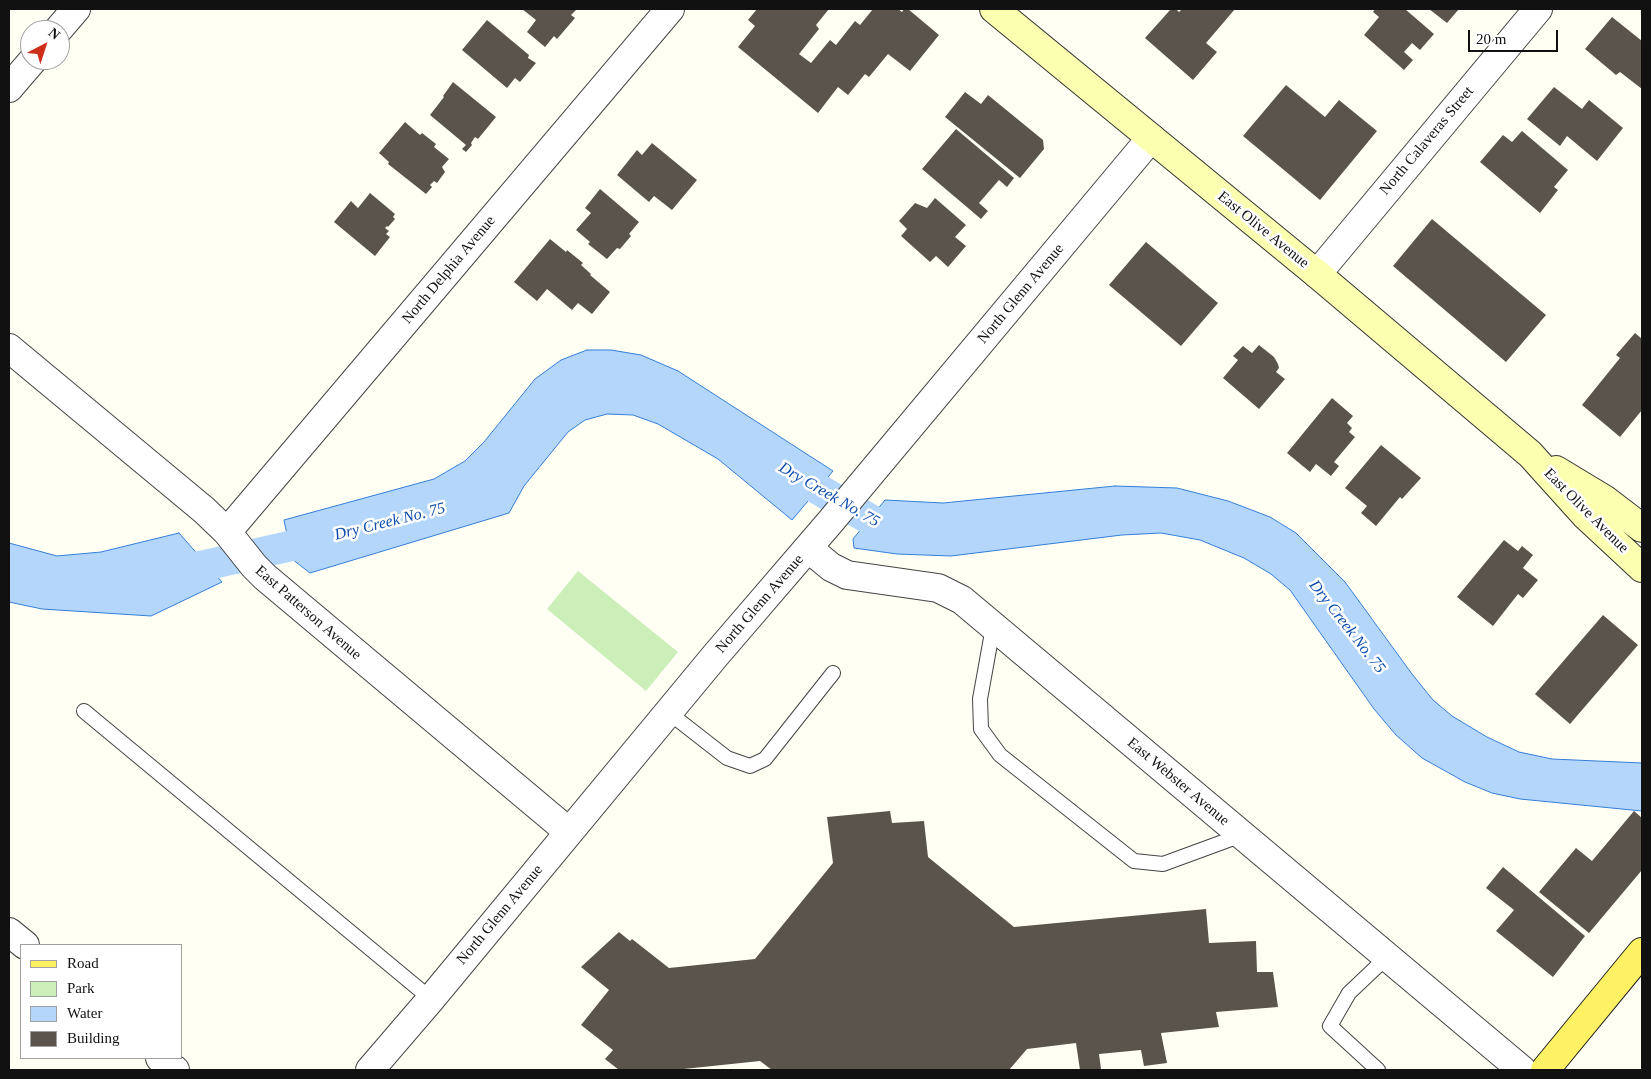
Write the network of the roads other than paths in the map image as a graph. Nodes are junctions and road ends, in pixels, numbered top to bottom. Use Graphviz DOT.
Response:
graph roads {
  1 [pos="76,9"];
  2 [pos="670,9"];
  3 [pos="994,9"];
  4 [pos="1538,9"];
  5 [pos="67,20"];
  6 [pos="24,70"];
  7 [pos="9,88"];
  8 [pos="1151,138"];
  9 [pos="1317,274"];
  10 [pos="9,348"];
  11 [pos="1530,454"];
  12 [pos="1642,528"];
  13 [pos="229,534"];
  14 [pos="808,548"];
  15 [pos="1642,568"];
  16 [pos="993,627"];
  17 [pos="833,673"];
  18 [pos="84,711"];
  19 [pos="668,712"];
  20 [pos="569,832"];
  21 [pos="1242,836"];
  22 [pos="9,932"];
  23 [pos="24,944"];
  24 [pos="1642,952"];
  25 [pos="1386,957"];
  26 [pos="431,998"];
  27 [pos="161,1059"];
  28 [pos="175,1070"];
  29 [pos="370,1070"];
  30 [pos="1378,1070"];
  31 [pos="1522,1070"];
  32 [pos="1545,1070"];
  1 -- 5 [label="street"];
  2 -- 13 [label="street, North Delphia Avenue"];
  3 -- 8 [label="main road, East Olive Avenue"];
  4 -- 9 [label="street, North Calaveras Street"];
  6 -- 7 [label="street"];
  8 -- 9 [label="main road, East Olive Avenue"];
  8 -- 14 [label="street, North Glenn Avenue"];
  9 -- 11 [label="main road, East Olive Avenue"];
  10 -- 13 [label="street, East Patterson Avenue"];
  11 -- 12 [label="main road, East Olive Avenue"];
  11 -- 15 [label="main road, East Olive Avenue"];
  13 -- 20 [label="street, East Patterson Avenue"];
  14 -- 16 [label="street, East Webster Avenue"];
  14 -- 19 [label="street, North Glenn Avenue"];
  16 -- 21 [label="street, East Webster Avenue"];
  16 -- 21 [label="lane"];
  17 -- 19 [label="lane"];
  18 -- 26 [label="lane"];
  19 -- 20 [label="street, North Glenn Avenue"];
  20 -- 26 [label="street, North Glenn Avenue"];
  21 -- 25 [label="street, East Webster Avenue"];
  22 -- 23 [label="street"];
  24 -- 32 [label="main road"];
  25 -- 30 [label="lane"];
  25 -- 31 [label="street, East Webster Avenue"];
  26 -- 29 [label="street, North Glenn Avenue"];
  27 -- 28 [label="street"];
}
